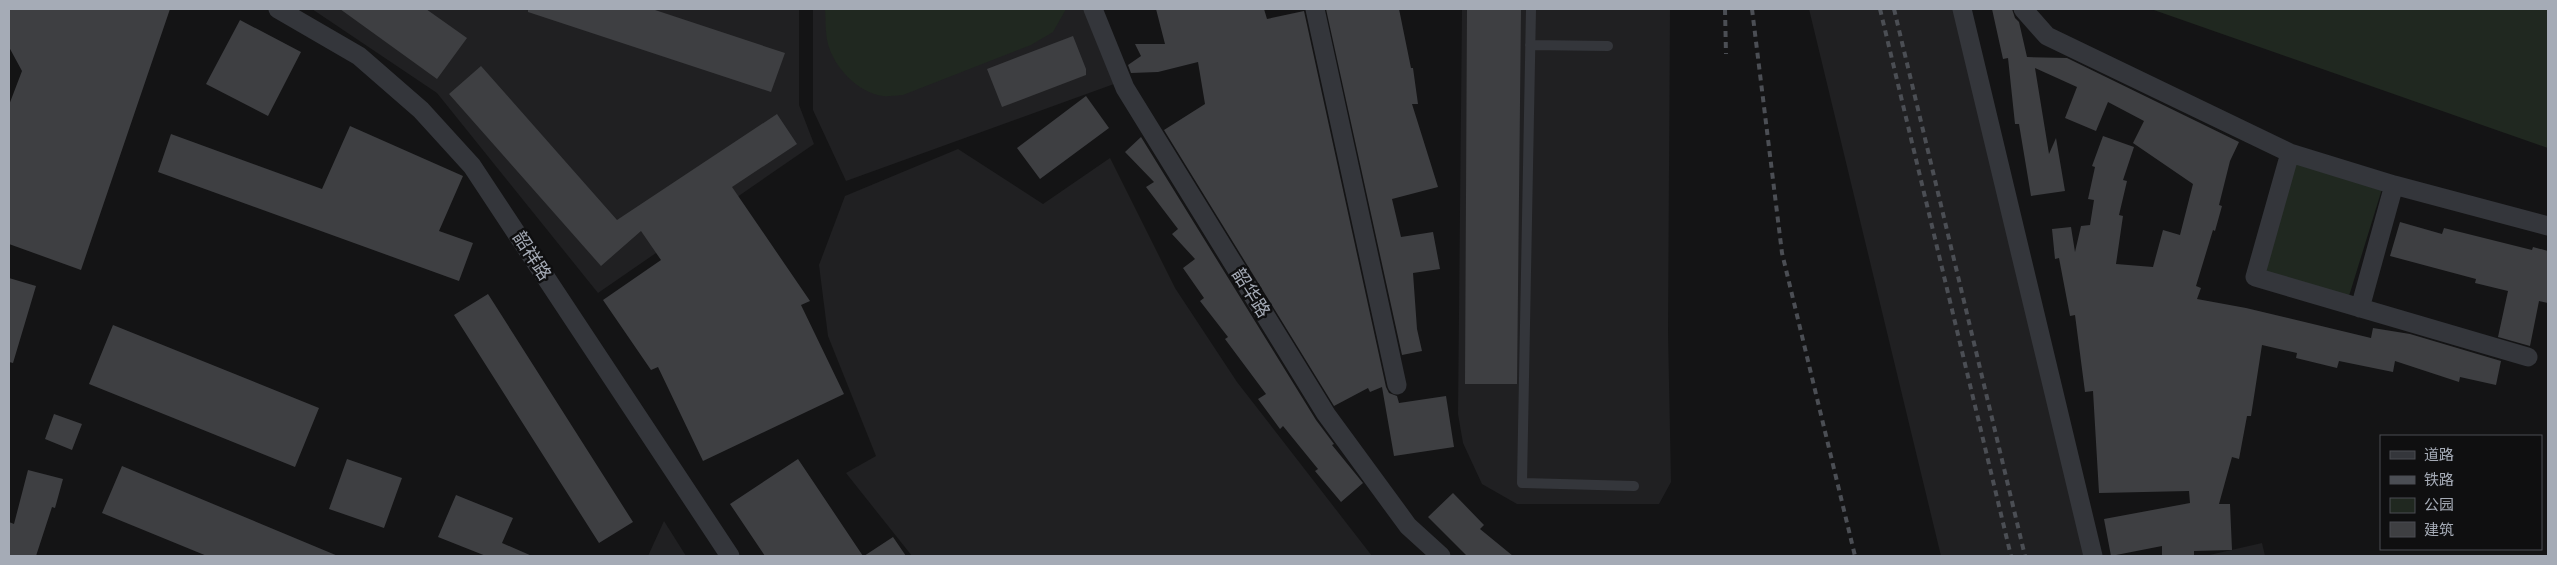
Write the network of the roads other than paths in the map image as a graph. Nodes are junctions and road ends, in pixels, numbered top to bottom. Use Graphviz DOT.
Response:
graph roads {
  1 [pos="278,9"];
  2 [pos="1093,9"];
  3 [pos="1315,9"];
  4 [pos="1530,9"];
  5 [pos="1962,9"];
  6 [pos="2023,9"];
  7 [pos="1530,46"];
  8 [pos="1608,46"];
  9 [pos="2290,153"];
  10 [pos="2394,184"];
  11 [pos="2548,226"];
  12 [pos="2360,308"];
  13 [pos="2528,357"];
  14 [pos="1397,385"];
  15 [pos="1634,486"];
  16 [pos="730,556"];
  17 [pos="1441,556"];
  18 [pos="2093,556"];
  1 -- 16 [label="street, 韶祥路"];
  2 -- 17 [label="street, 韶华路"];
  3 -- 14 [label="street"];
  4 -- 7 [label="lane"];
  5 -- 18 [label="street"];
  6 -- 9 [label="street"];
  7 -- 8 [label="lane"];
  7 -- 15 [label="lane"];
  9 -- 10 [label="street"];
  9 -- 12 [label="street"];
  10 -- 11 [label="street"];
  10 -- 12 [label="street"];
  12 -- 13 [label="street"];
}
